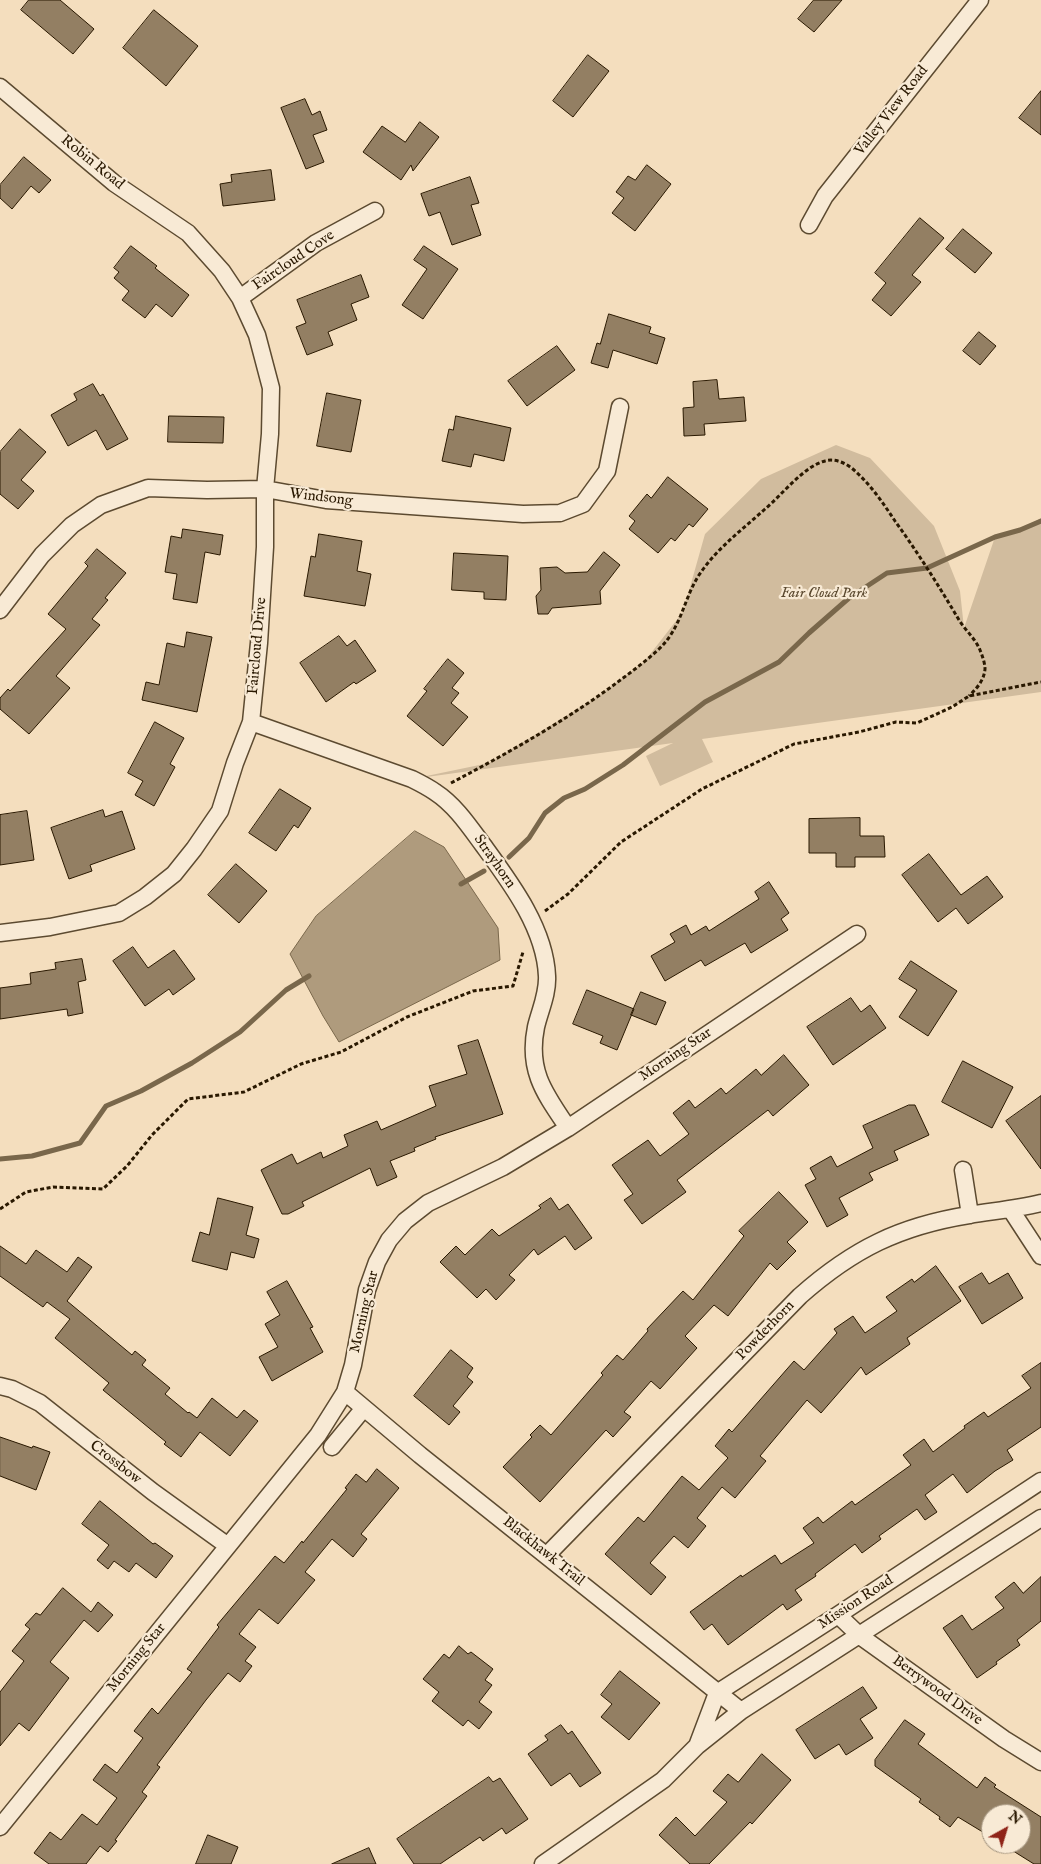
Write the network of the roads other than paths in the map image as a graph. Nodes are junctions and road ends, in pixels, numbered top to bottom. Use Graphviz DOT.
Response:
graph roads {
  1 [pos="980,0"];
  2 [pos="0,87"];
  3 [pos="375,211"];
  4 [pos="809,225"];
  5 [pos="188,233"];
  6 [pos="240,298"];
  7 [pos="620,407"];
  8 [pos="265,489"];
  9 [pos="0,610"];
  10 [pos="251,722"];
  11 [pos="0,933"];
  12 [pos="856,934"];
  13 [pos="568,1128"];
  14 [pos="963,1170"];
  15 [pos="1041,1203"];
  16 [pos="1011,1210"];
  17 [pos="970,1215"];
  18 [pos="1041,1256"];
  19 [pos="0,1386"];
  20 [pos="345,1392"];
  21 [pos="364,1408"];
  22 [pos="332,1447"];
  23 [pos="1041,1481"];
  24 [pos="1041,1518"];
  25 [pos="228,1546"];
  26 [pos="547,1555"];
  27 [pos="838,1615"];
  28 [pos="860,1636"];
  29 [pos="718,1693"];
  30 [pos="742,1711"];
  31 [pos="697,1746"];
  32 [pos="1041,1762"];
  33 [pos="0,1827"];
  34 [pos="543,1864"];
  1 -- 4 [label="street, Valley View Road"];
  2 -- 5 [label="street, Robin Road"];
  3 -- 6 [label="street, Faircloud Cove"];
  5 -- 6 [label="street, Faircloud Drive"];
  6 -- 8 [label="street, Faircloud Drive"];
  7 -- 8 [label="street, Windsong"];
  8 -- 9 [label="street, Windsong"];
  8 -- 10 [label="street, Faircloud Drive"];
  10 -- 11 [label="street, Faircloud Drive"];
  10 -- 13 [label="street, Strayhorn"];
  12 -- 13 [label="street, Morning Star"];
  13 -- 20 [label="street, Morning Star"];
  14 -- 17 [label="street"];
  15 -- 16 [label="street, Powderhorn"];
  16 -- 17 [label="street, Powderhorn"];
  16 -- 18 [label="street"];
  17 -- 26 [label="street, Powderhorn"];
  19 -- 25 [label="street, Crossbow"];
  20 -- 21 [label="street, Blackhawk Trail"];
  20 -- 25 [label="street, Morning Star"];
  21 -- 22 [label="street"];
  21 -- 26 [label="street, Blackhawk Trail"];
  23 -- 27 [label="street, Mission Road"];
  24 -- 28 [label="street, Mission Road"];
  25 -- 33 [label="street, Morning Star"];
  26 -- 29 [label="street, Blackhawk Trail"];
  27 -- 28 [label="street, Berrywood Drive"];
  27 -- 29 [label="street, Mission Road"];
  28 -- 30 [label="street, Mission Road"];
  28 -- 32 [label="street, Berrywood Drive"];
  29 -- 30 [label="street, Blackhawk Trail"];
  29 -- 31 [label="street, Mission Road"];
  30 -- 31 [label="street, Mission Road"];
  31 -- 34 [label="street, Mission Road"];
}
